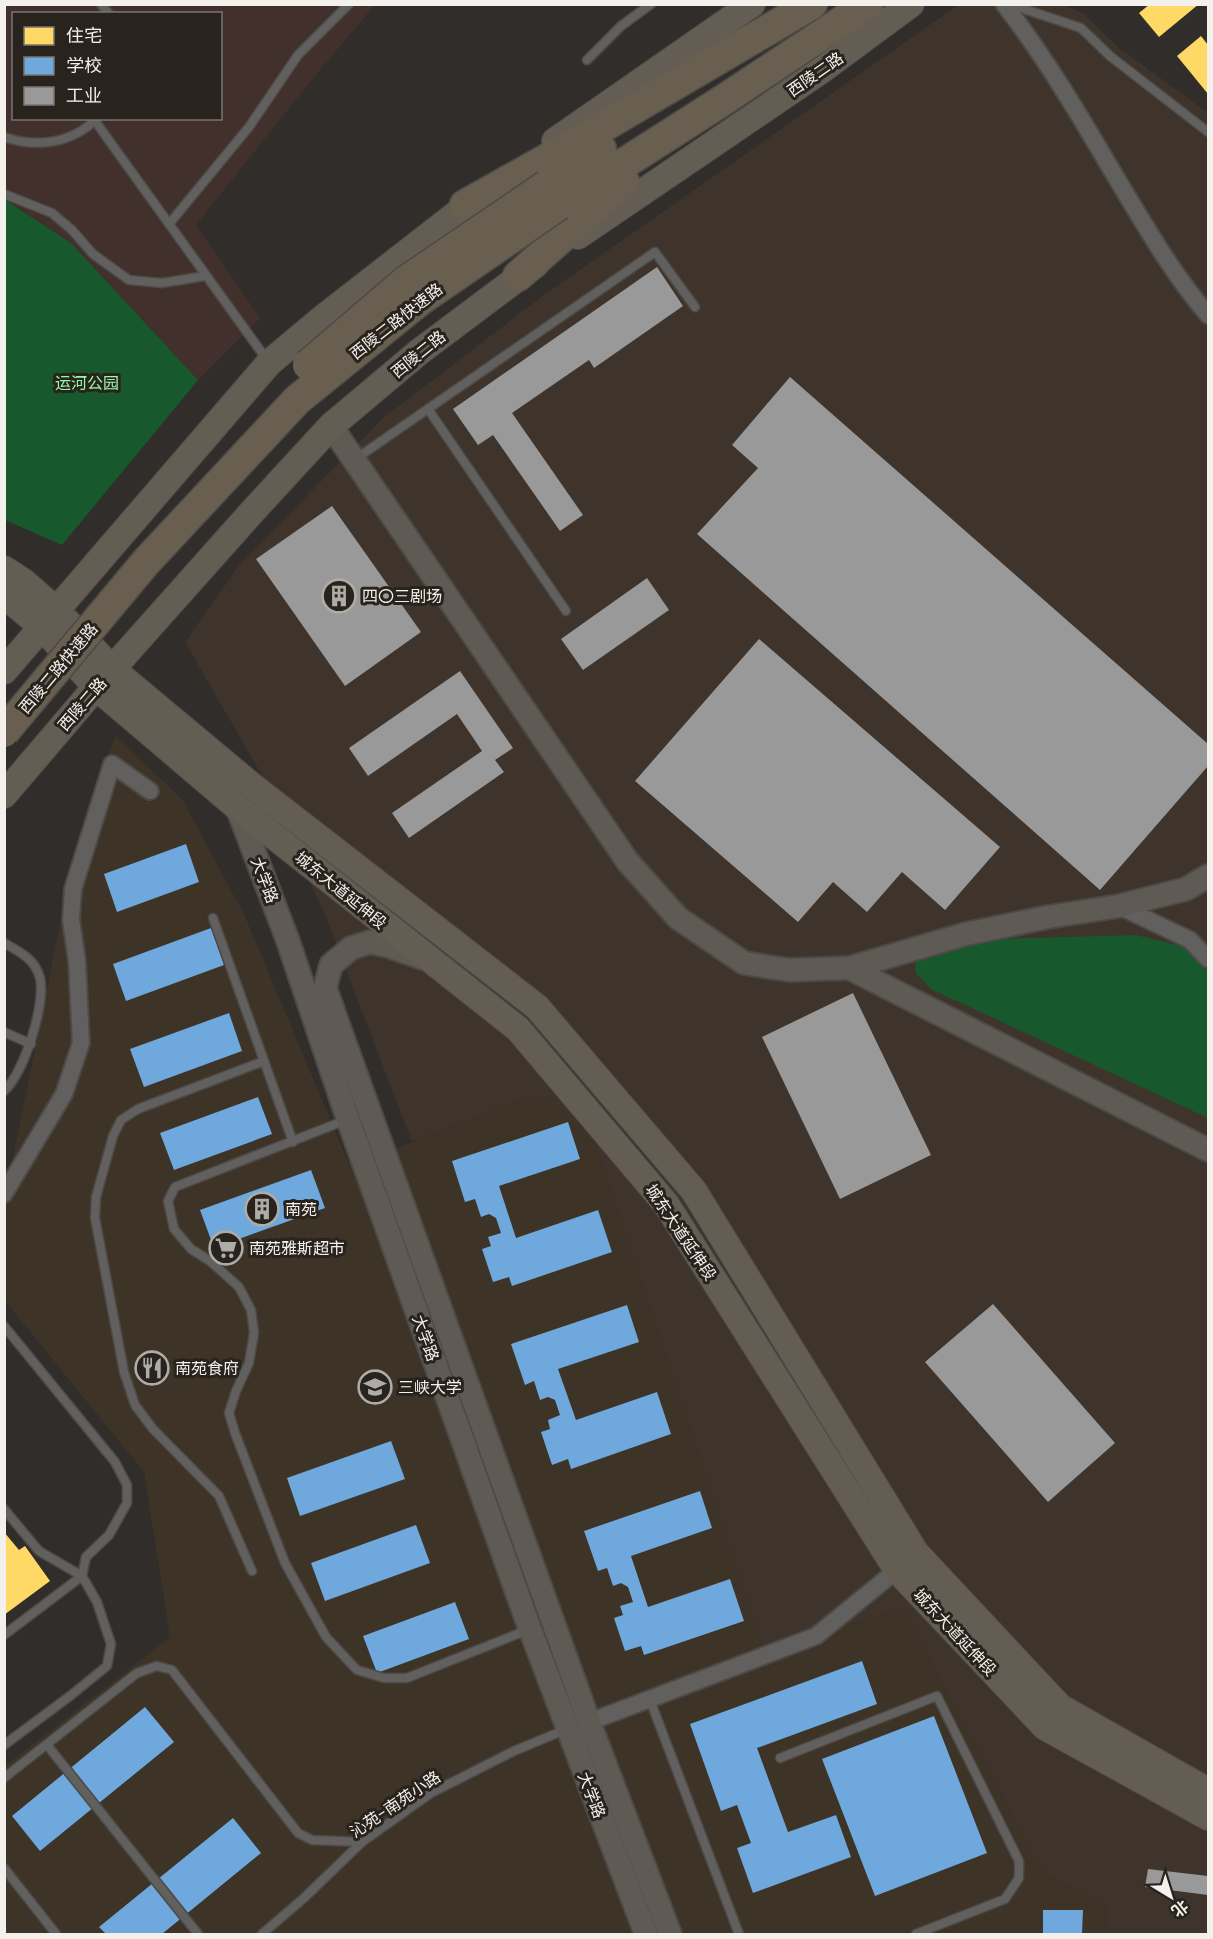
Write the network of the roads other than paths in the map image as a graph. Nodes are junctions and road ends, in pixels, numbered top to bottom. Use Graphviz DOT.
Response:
graph roads {
  1 [pos="651,4"];
  2 [pos="752,4"];
  3 [pos="814,4"];
  4 [pos="868,4"];
  5 [pos="911,4"];
  6 [pos="1004,4"];
  7 [pos="1009,4"];
  8 [pos="344,7"];
  9 [pos="587,60"];
  10 [pos="725,99"];
  11 [pos="96,120"];
  12 [pos="1209,132"];
  13 [pos="4,137"];
  14 [pos="4,194"];
  15 [pos="553,195"];
  16 [pos="465,205"];
  17 [pos="169,224"];
  18 [pos="206,276"];
  19 [pos="518,276"];
  20 [pos="695,307"];
  21 [pos="1209,315"];
  22 [pos="268,363"];
  23 [pos="428,409"];
  24 [pos="331,426"];
  25 [pos="354,460"];
  26 [pos="4,569"];
  27 [pos="4,599"];
  28 [pos="566,611"];
  29 [pos="50,619"];
  30 [pos="4,671"];
  31 [pos="104,678"];
  32 [pos="4,700"];
  33 [pos="4,732"];
  34 [pos="150,791"];
  35 [pos="4,795"];
  36 [pos="237,807"];
  37 [pos="1209,876"];
  38 [pos="1119,906"];
  39 [pos="213,918"];
  40 [pos="4,943"];
  41 [pos="1209,959"];
  42 [pos="430,960"];
  43 [pos="849,968"];
  44 [pos="4,1032"];
  45 [pos="31,1044"];
  46 [pos="264,1061"];
  47 [pos="4,1091"];
  48 [pos="348,1119"];
  49 [pos="293,1142"];
  50 [pos="1209,1150"];
  51 [pos="4,1194"];
  52 [pos="4,1326"];
  53 [pos="4,1509"];
  54 [pos="916,1553"];
  55 [pos="897,1570"];
  56 [pos="252,1571"];
  57 [pos="82,1576"];
  58 [pos="530,1629"];
  59 [pos="4,1635"];
  60 [pos="651,1700"];
  61 [pos="588,1722"];
  62 [pos="567,1729"];
  63 [pos="4,1745"];
  64 [pos="47,1745"];
  65 [pos="780,1758"];
  66 [pos="4,1778"];
  67 [pos="1209,1791"];
  68 [pos="1209,1817"];
  69 [pos="362,1842"];
  70 [pos="4,1868"];
  71 [pos="57,1935"];
  72 [pos="198,1935"];
  73 [pos="262,1935"];
  74 [pos="646,1935"];
  75 [pos="670,1935"];
  76 [pos="739,1935"];
  77 [pos="916,1935"];
  1 -- 9 [label="lane"];
  2 -- 16 [label="main road"];
  3 -- 15 [label="highway, 西陵二路快速路"];
  3 -- 16 [label="highway"];
  4 -- 10 [label="highway, 西陵二路快速路"];
  5 -- 19 [label="main road, 西陵二路"];
  6 -- 21 [label="street"];
  7 -- 12 [label="lane"];
  8 -- 17 [label="lane"];
  10 -- 15 [label="highway, 西陵二路快速路"];
  10 -- 19 [label="highway"];
  11 -- 13 [label="lane"];
  11 -- 17 [label="lane"];
  14 -- 18 [label="lane"];
  15 -- 32 [label="highway, 西陵二路快速路, bridge"];
  15 -- 33 [label="highway, 西陵二路快速路, bridge"];
  16 -- 22 [label="main road"];
  17 -- 18 [label="lane"];
  18 -- 22 [label="lane"];
  19 -- 24 [label="main road, 西陵二路"];
  20 -- 23 [label="lane"];
  22 -- 29 [label="main road"];
  23 -- 25 [label="lane"];
  23 -- 28 [label="lane"];
  24 -- 25 [label="main road"];
  24 -- 31 [label="main road, 西陵二路"];
  25 -- 43 [label="main road"];
  26 -- 29 [label="main road"];
  27 -- 29 [label="main road"];
  29 -- 30 [label="main road"];
  29 -- 31 [label="main road"];
  31 -- 35 [label="main road, 西陵二路"];
  31 -- 36 [label="main road, 城东大道延伸段"];
  31 -- 54 [label="main road, 城东大道延伸段"];
  34 -- 51 [label="street"];
  36 -- 42 [label="main road, 城东大道延伸段"];
  36 -- 48 [label="main road, 大学路"];
  37 -- 38 [label="main road"];
  38 -- 41 [label="street"];
  38 -- 43 [label="main road"];
  39 -- 46 [label="lane"];
  40 -- 45 [label="lane"];
  42 -- 55 [label="main road, 城东大道延伸段"];
  42 -- 61 [label="main road, 大学路"];
  43 -- 50 [label="main road"];
  44 -- 45 [label="lane"];
  45 -- 47 [label="lane"];
  46 -- 49 [label="lane"];
  46 -- 56 [label="lane"];
  48 -- 49 [label="lane"];
  48 -- 58 [label="main road, 大学路"];
  49 -- 58 [label="lane"];
  52 -- 57 [label="lane"];
  53 -- 57 [label="lane"];
  54 -- 55 [label="street"];
  54 -- 67 [label="main road, 城东大道延伸段"];
  55 -- 60 [label="street"];
  55 -- 68 [label="main road, 城东大道延伸段"];
  57 -- 59 [label="lane"];
  57 -- 63 [label="lane"];
  58 -- 62 [label="main road, 大学路"];
  60 -- 61 [label="street"];
  60 -- 76 [label="lane"];
  61 -- 75 [label="main road, 大学路"];
  62 -- 69 [label="lane, 沁苑-南苑小路"];
  62 -- 74 [label="main road, 大学路"];
  64 -- 66 [label="lane"];
  64 -- 69 [label="lane"];
  64 -- 72 [label="lane"];
  65 -- 77 [label="lane"];
  69 -- 73 [label="lane, 沁苑-南苑小路"];
  70 -- 71 [label="lane"];
}
